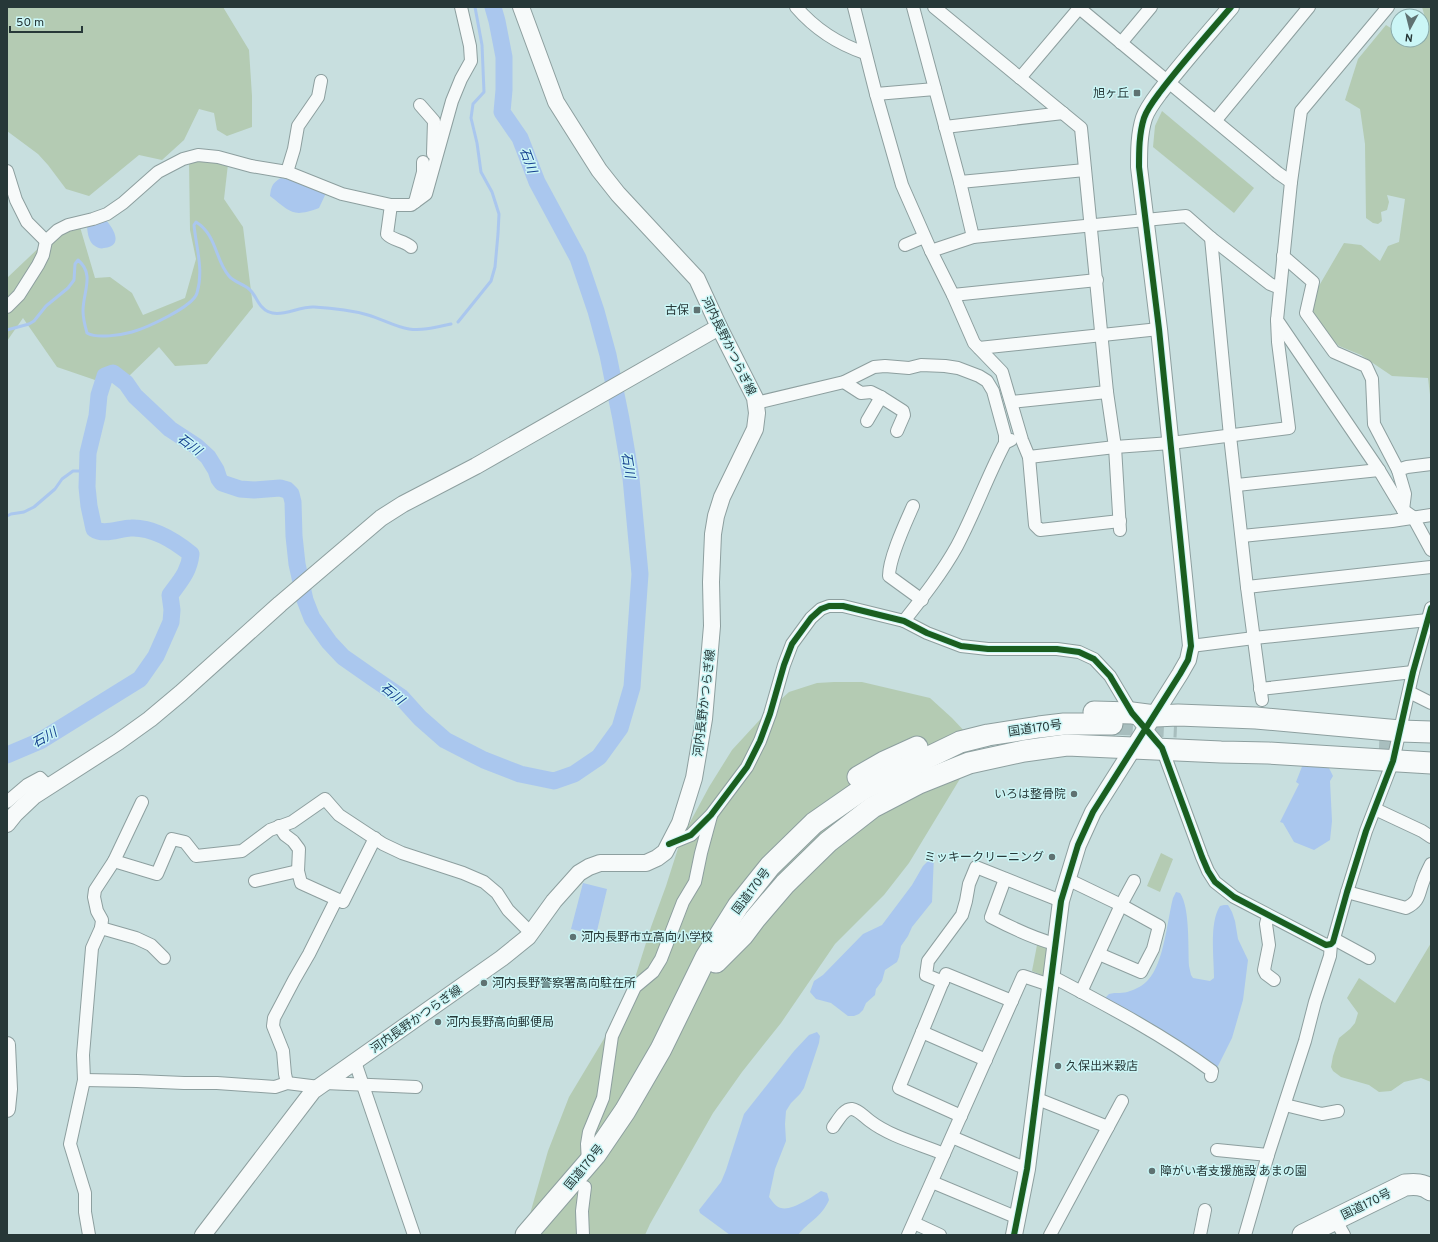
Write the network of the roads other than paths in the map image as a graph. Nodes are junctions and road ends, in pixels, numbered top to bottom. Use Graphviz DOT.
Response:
graph roads {
  1 [pos="461,7"];
  2 [pos="521,7"];
  3 [pos="796,7"];
  4 [pos="854,7"];
  5 [pos="913,7"];
  6 [pos="934,7"];
  7 [pos="1079,7"];
  8 [pos="1151,7"];
  9 [pos="1231,7"];
  10 [pos="1309,7"];
  11 [pos="1388,7"];
  12 [pos="1121,43"];
  13 [pos="865,53"];
  14 [pos="1020,78"];
  15 [pos="321,81"];
  16 [pos="1168,82"];
  17 [pos="935,89"];
  18 [pos="876,94"];
  19 [pos="420,105"];
  20 [pos="1063,113"];
  21 [pos="1216,120"];
  22 [pos="946,127"];
  23 [pos="429,163"];
  24 [pos="1086,170"];
  25 [pos="7,171"];
  26 [pos="287,172"];
  27 [pos="960,182"];
  28 [pos="1291,182"];
  29 [pos="391,205"];
  30 [pos="1146,220"];
  31 [pos="1091,226"];
  32 [pos="924,237"];
  33 [pos="973,237"];
  34 [pos="1211,238"];
  35 [pos="46,241"];
  36 [pos="905,245"];
  37 [pos="411,247"];
  38 [pos="931,251"];
  39 [pos="1283,256"];
  40 [pos="1097,280"];
  41 [pos="1280,288"];
  42 [pos="953,295"];
  43 [pos="7,307"];
  44 [pos="1277,320"];
  45 [pos="719,327"];
  46 [pos="1158,329"];
  47 [pos="1102,335"];
  48 [pos="980,348"];
  49 [pos="844,382"];
  50 [pos="1107,392"];
  51 [pos="881,397"];
  52 [pos="1012,402"];
  53 [pos="756,403"];
  54 [pos="867,421"];
  55 [pos="897,431"];
  56 [pos="1230,436"];
  57 [pos="1022,440"];
  58 [pos="1005,443"];
  59 [pos="1170,443"];
  60 [pos="1115,447"];
  61 [pos="1028,457"];
  62 [pos="1431,464"];
  63 [pos="1379,470"];
  64 [pos="1398,470"];
  65 [pos="1237,485"];
  66 [pos="912,506"];
  67 [pos="1408,514"];
  68 [pos="1431,515"];
  69 [pos="1242,536"];
  70 [pos="1431,550"];
  71 [pos="1431,568"];
  72 [pos="1247,587"];
  73 [pos="922,600"];
  74 [pos="1429,614"];
  75 [pos="904,621"];
  76 [pos="1254,638"];
  77 [pos="1191,646"];
  78 [pos="1413,672"];
  79 [pos="1409,692"];
  80 [pos="1431,703"];
  81 [pos="1132,713"];
  82 [pos="1150,723"];
  83 [pos="1113,730"];
  84 [pos="1431,732"];
  85 [pos="1172,738"];
  86 [pos="1431,740"];
  87 [pos="1395,744"];
  88 [pos="1134,747"];
  89 [pos="1431,751"];
  90 [pos="1431,763"];
  91 [pos="48,786"];
  92 [pos="7,802"];
  93 [pos="142,802"];
  94 [pos="1375,809"];
  95 [pos="711,815"];
  96 [pos="7,824"];
  97 [pos="279,826"];
  98 [pos="375,838"];
  99 [pos="1431,838"];
  100 [pos="669,844"];
  101 [pos="114,861"];
  102 [pos="1431,864"];
  103 [pos="298,871"];
  104 [pos="1005,879"];
  105 [pos="1067,879"];
  106 [pos="255,881"];
  107 [pos="1134,881"];
  108 [pos="1347,892"];
  109 [pos="336,900"];
  110 [pos="1061,900"];
  111 [pos="1121,905"];
  112 [pos="1268,916"];
  113 [pos="101,928"];
  114 [pos="531,933"];
  115 [pos="1332,941"];
  116 [pos="1055,944"];
  117 [pos="1099,954"];
  118 [pos="164,958"];
  119 [pos="1369,958"];
  120 [pos="711,960"];
  121 [pos="1274,980"];
  122 [pos="1050,981"];
  123 [pos="943,982"];
  124 [pos="1081,992"];
  125 [pos="1012,1001"];
  126 [pos="922,1032"];
  127 [pos="7,1045"];
  128 [pos="986,1060"];
  129 [pos="355,1062"];
  130 [pos="1211,1076"];
  131 [pos="84,1080"];
  132 [pos="287,1083"];
  133 [pos="322,1085"];
  134 [pos="363,1085"];
  135 [pos="416,1087"];
  136 [pos="1035,1098"];
  137 [pos="1122,1101"];
  138 [pos="1285,1105"];
  139 [pos="7,1109"];
  140 [pos="1338,1111"];
  141 [pos="961,1116"];
  142 [pos="1108,1127"];
  143 [pos="833,1128"];
  144 [pos="952,1137"];
  145 [pos="1217,1150"];
  146 [pos="944,1154"];
  147 [pos="1268,1155"];
  148 [pos="588,1165"];
  149 [pos="1027,1169"];
  150 [pos="932,1182"];
  151 [pos="585,1187"];
  152 [pos="1431,1190"];
  153 [pos="1205,1210"];
  154 [pos="1018,1218"];
  155 [pos="914,1223"];
  156 [pos="1340,1227"];
  157 [pos="89,1235"];
  158 [pos="203,1235"];
  159 [pos="414,1235"];
  160 [pos="526,1235"];
  161 [pos="544,1235"];
  162 [pos="583,1235"];
  163 [pos="908,1235"];
  164 [pos="940,1235"];
  165 [pos="1014,1235"];
  166 [pos="1050,1235"];
  167 [pos="1200,1235"];
  168 [pos="1244,1235"];
  169 [pos="1303,1235"];
  1 -- 23 [label="street"];
  2 -- 45 [label="street, 河内長野かつらぎ線"];
  3 -- 13 [label="street"];
  4 -- 13 [label="street"];
  5 -- 17 [label="street"];
  6 -- 14 [label="street"];
  7 -- 12 [label="street"];
  7 -- 14 [label="street"];
  8 -- 12 [label="street"];
  9 -- 16 [label="street"];
  10 -- 21 [label="street"];
  11 -- 28 [label="street"];
  12 -- 16 [label="street"];
  13 -- 18 [label="street"];
  14 -- 20 [label="street"];
  15 -- 26 [label="street"];
  16 -- 21 [label="street"];
  16 -- 30 [label="street"];
  17 -- 18 [label="street"];
  17 -- 22 [label="street"];
  18 -- 32 [label="street"];
  19 -- 23 [label="street"];
  20 -- 22 [label="street"];
  20 -- 24 [label="street"];
  21 -- 28 [label="street"];
  22 -- 27 [label="street"];
  23 -- 29 [label="street"];
  24 -- 27 [label="street"];
  24 -- 31 [label="street"];
  25 -- 35 [label="street"];
  26 -- 29 [label="street"];
  26 -- 35 [label="street"];
  27 -- 33 [label="street"];
  28 -- 39 [label="street"];
  29 -- 37 [label="street"];
  30 -- 31 [label="street"];
  30 -- 34 [label="street"];
  30 -- 46 [label="street"];
  31 -- 33 [label="street"];
  31 -- 40 [label="street"];
  32 -- 36 [label="street"];
  32 -- 38 [label="street"];
  33 -- 38 [label="street"];
  34 -- 41 [label="street"];
  34 -- 56 [label="street"];
  35 -- 43 [label="street"];
  38 -- 42 [label="street"];
  39 -- 41 [label="street"];
  39 -- 64 [label="street"];
  40 -- 42 [label="street"];
  40 -- 47 [label="street"];
  41 -- 44 [label="street"];
  42 -- 48 [label="street"];
  44 -- 56 [label="street"];
  44 -- 63 [label="street"];
  45 -- 53 [label="street, 河内長野かつらぎ線"];
  45 -- 91 [label="street"];
  46 -- 47 [label="street"];
  46 -- 59 [label="street"];
  47 -- 48 [label="street"];
  47 -- 50 [label="street"];
  48 -- 52 [label="street"];
  49 -- 51 [label="street"];
  49 -- 53 [label="street"];
  49 -- 58 [label="street"];
  50 -- 52 [label="street"];
  50 -- 60 [label="street"];
  51 -- 54 [label="street"];
  51 -- 55 [label="street"];
  52 -- 57 [label="street"];
  53 -- 100 [label="street, 河内長野かつらぎ線"];
  56 -- 59 [label="street"];
  56 -- 65 [label="street"];
  57 -- 58 [label="street"];
  57 -- 61 [label="street"];
  58 -- 73 [label="street"];
  59 -- 60 [label="street"];
  59 -- 77 [label="street"];
  60 -- 61 [label="street"];
  60 -- 61 [label="street"];
  62 -- 64 [label="street"];
  63 -- 65 [label="street"];
  63 -- 67 [label="street"];
  64 -- 67 [label="street"];
  65 -- 69 [label="street"];
  66 -- 73 [label="street"];
  67 -- 68 [label="street"];
  67 -- 69 [label="street"];
  67 -- 70 [label="street"];
  69 -- 72 [label="street"];
  71 -- 72 [label="street"];
  72 -- 76 [label="street"];
  73 -- 75 [label="street"];
  74 -- 76 [label="street"];
  74 -- 78 [label="street"];
  75 -- 81 [label="street"];
  75 -- 95 [label="street"];
  76 -- 77 [label="street"];
  76 -- 78 [label="street"];
  77 -- 82 [label="street"];
  78 -- 79 [label="street"];
  79 -- 80 [label="street"];
  79 -- 87 [label="street"];
  81 -- 82 [label="highway"];
  81 -- 120 [label="highway"];
  82 -- 85 [label="street"];
  82 -- 87 [label="highway"];
  82 -- 88 [label="street"];
  83 -- 120 [label="highway, 国道170号"];
  84 -- 87 [label="highway"];
  85 -- 87 [label="highway"];
  85 -- 88 [label="highway"];
  85 -- 112 [label="street"];
  86 -- 87 [label="highway"];
  87 -- 89 [label="highway"];
  87 -- 90 [label="highway"];
  87 -- 94 [label="street"];
  88 -- 105 [label="street"];
  88 -- 120 [label="highway"];
  91 -- 92 [label="street"];
  91 -- 96 [label="street"];
  93 -- 101 [label="street"];
  94 -- 99 [label="street"];
  94 -- 108 [label="street"];
  95 -- 100 [label="street"];
  95 -- 148 [label="street"];
  97 -- 98 [label="street"];
  97 -- 101 [label="street"];
  97 -- 103 [label="street"];
  98 -- 109 [label="street"];
  98 -- 114 [label="street"];
  100 -- 114 [label="street, 河内長野かつらぎ線"];
  101 -- 113 [label="street"];
  102 -- 108 [label="street"];
  103 -- 106 [label="street"];
  103 -- 109 [label="street"];
  104 -- 110 [label="street"];
  104 -- 116 [label="street"];
  104 -- 123 [label="street"];
  105 -- 110 [label="street"];
  105 -- 111 [label="street"];
  107 -- 111 [label="street"];
  108 -- 115 [label="street"];
  109 -- 132 [label="street"];
  110 -- 116 [label="street"];
  111 -- 117 [label="street"];
  111 -- 117 [label="street"];
  112 -- 115 [label="street"];
  112 -- 121 [label="street"];
  113 -- 118 [label="street"];
  113 -- 131 [label="street"];
  114 -- 129 [label="street, 河内長野かつらぎ線"];
  115 -- 119 [label="street"];
  115 -- 138 [label="street"];
  116 -- 122 [label="street"];
  117 -- 124 [label="street"];
  120 -- 148 [label="highway, 国道170号"];
  120 -- 151 [label="highway, 国道170号"];
  122 -- 124 [label="street"];
  122 -- 125 [label="street"];
  122 -- 136 [label="street"];
  123 -- 125 [label="street"];
  123 -- 126 [label="street"];
  124 -- 130 [label="street"];
  125 -- 128 [label="street"];
  126 -- 128 [label="street"];
  126 -- 141 [label="street"];
  127 -- 139 [label="street"];
  128 -- 141 [label="street"];
  129 -- 133 [label="street, 河内長野かつらぎ線"];
  129 -- 134 [label="street"];
  131 -- 132 [label="street"];
  131 -- 157 [label="street"];
  132 -- 133 [label="street"];
  133 -- 134 [label="street"];
  133 -- 158 [label="street, 河内長野かつらぎ線"];
  134 -- 135 [label="street"];
  134 -- 159 [label="street"];
  136 -- 142 [label="street"];
  136 -- 149 [label="street"];
  137 -- 142 [label="street"];
  138 -- 140 [label="street"];
  138 -- 147 [label="street"];
  141 -- 144 [label="street"];
  142 -- 166 [label="street"];
  143 -- 146 [label="street"];
  144 -- 146 [label="street"];
  144 -- 149 [label="street"];
  145 -- 147 [label="street"];
  146 -- 150 [label="street"];
  147 -- 168 [label="street"];
  148 -- 160 [label="highway, 国道170号"];
  149 -- 154 [label="street"];
  150 -- 154 [label="street"];
  150 -- 155 [label="street"];
  151 -- 161 [label="highway, 国道170号"];
  151 -- 162 [label="street"];
  152 -- 156 [label="highway, 国道170号"];
  153 -- 167 [label="street"];
  154 -- 165 [label="street"];
  155 -- 163 [label="street"];
  155 -- 164 [label="street"];
  156 -- 169 [label="highway, 国道170号"];
}
